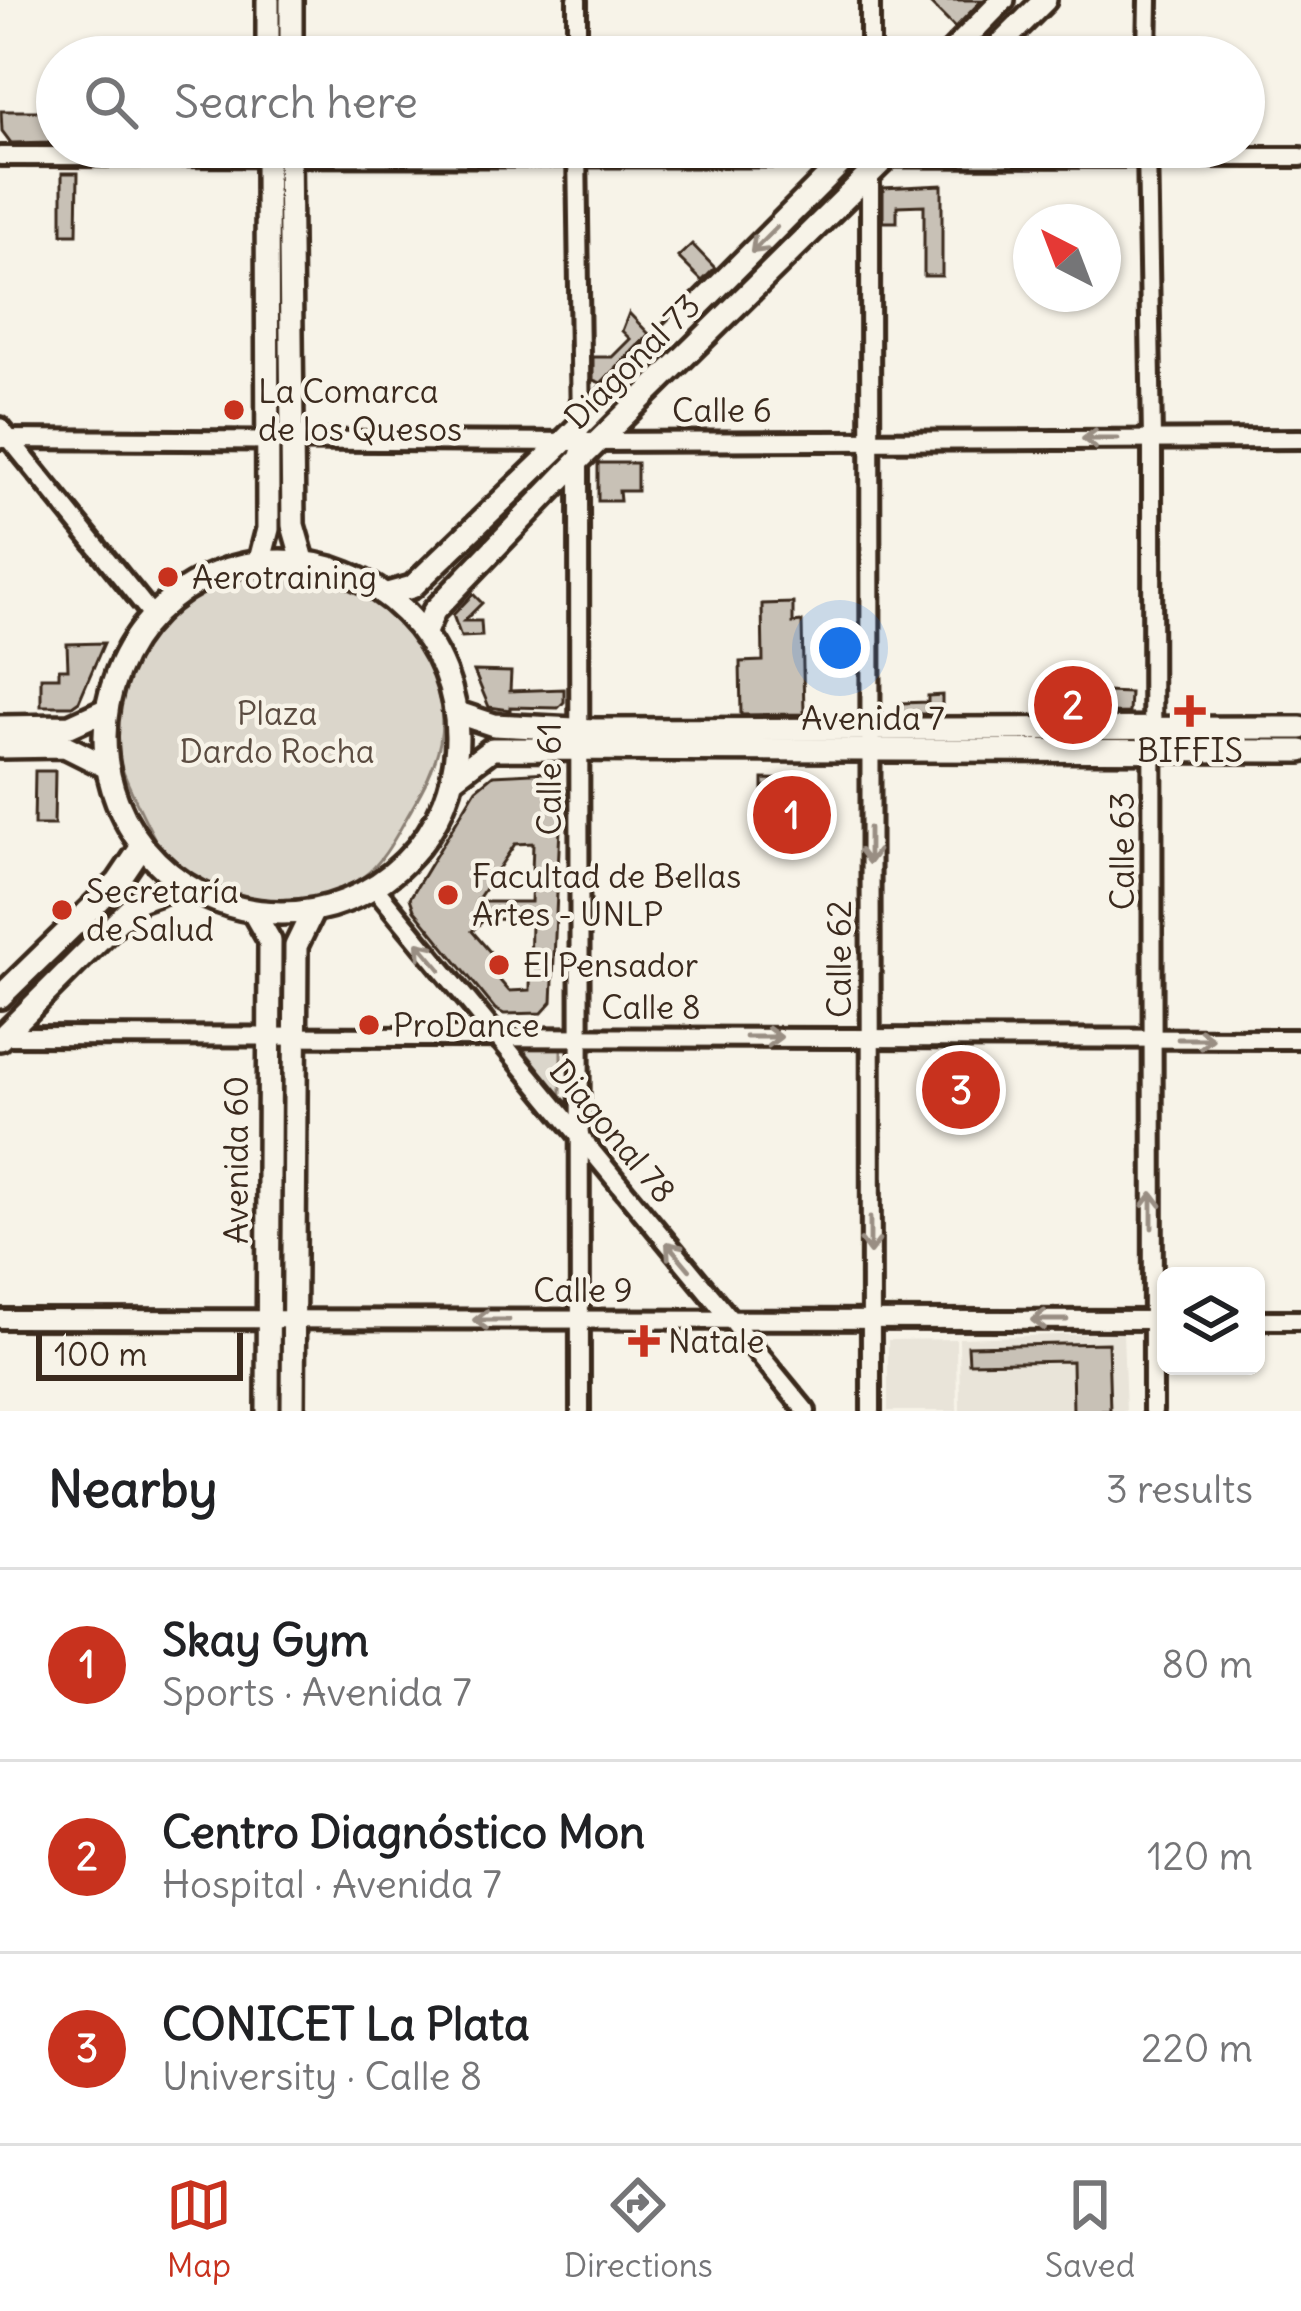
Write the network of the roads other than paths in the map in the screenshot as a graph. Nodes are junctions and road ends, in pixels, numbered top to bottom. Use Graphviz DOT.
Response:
graph roads {
  1 [pos="268,0"];
  2 [pos="291,0"];
  3 [pos="577,0"];
  4 [pos="870,0"];
  5 [pos="1003,0"];
  6 [pos="1045,0"];
  7 [pos="1148,0"];
  8 [pos="268,36"];
  9 [pos="290,36"];
  10 [pos="577,36"];
  11 [pos="870,36"];
  12 [pos="967,36"];
  13 [pos="1009,36"];
  14 [pos="1147,36"];
  15 [pos="36,155"];
  16 [pos="0,156"];
  17 [pos="1265,156"];
  18 [pos="1301,157"];
  19 [pos="277,168"];
  20 [pos="279,168"];
  21 [pos="577,168"];
  22 [pos="858,168"];
  23 [pos="871,168"];
  24 [pos="1147,168"];
  25 [pos="3,435"];
  26 [pos="291,438"];
  27 [pos="267,439"];
  28 [pos="868,439"];
  29 [pos="1152,439"];
  30 [pos="1301,439"];
  31 [pos="581,442"];
  32 [pos="293,525"];
  33 [pos="268,529"];
  34 [pos="260,560"];
  35 [pos="303,560"];
  36 [pos="412,587"];
  37 [pos="387,593"];
  38 [pos="152,614"];
  39 [pos="430,621"];
  40 [pos="105,710"];
  41 [pos="458,713"];
  42 [pos="0,727"];
  43 [pos="1153,728"];
  44 [pos="1301,728"];
  45 [pos="579,740"];
  46 [pos="869,740"];
  47 [pos="0,747"];
  48 [pos="1153,751"];
  49 [pos="1301,751"];
  50 [pos="105,766"];
  51 [pos="455,777"];
  52 [pos="141,848"];
  53 [pos="118,882"];
  54 [pos="181,885"];
  55 [pos="375,888"];
  56 [pos="139,900"];
  57 [pos="254,913"];
  58 [pos="312,913"];
  59 [pos="0,997"];
  60 [pos="269,1036"];
  61 [pos="1,1037"];
  62 [pos="295,1037"];
  63 [pos="496,1037"];
  64 [pos="581,1037"];
  65 [pos="869,1037"];
  66 [pos="1151,1039"];
  67 [pos="1301,1039"];
  68 [pos="581,1139"];
  69 [pos="1157,1267"];
  70 [pos="0,1319"];
  71 [pos="268,1319"];
  72 [pos="294,1320"];
  73 [pos="580,1320"];
  74 [pos="730,1320"];
  75 [pos="870,1320"];
  76 [pos="1157,1320"];
  77 [pos="1265,1320"];
  78 [pos="1301,1320"];
  79 [pos="1157,1350"];
  80 [pos="268,1411"];
  81 [pos="293,1411"];
  82 [pos="580,1411"];
  83 [pos="806,1411"];
  84 [pos="871,1411"];
  85 [pos="1153,1411"];
  1 -- 8 [label="main road"];
  2 -- 9 [label="main road"];
  3 -- 10 [label="street"];
  4 -- 11 [label="street"];
  5 -- 12 [label="main road"];
  6 -- 13 [label="main road"];
  7 -- 14 [label="street"];
  15 -- 16 [label="street"];
  17 -- 18 [label="street"];
  19 -- 27 [label="main road"];
  20 -- 26 [label="main road"];
  21 -- 31 [label="street, Calle 61"];
  22 -- 31 [label="main road, Diagonal 73"];
  23 -- 28 [label="street, Calle 62"];
  24 -- 29 [label="street, Calle 63"];
  25 -- 27 [label="street, Calle 6"];
  25 -- 38 [label="street"];
  26 -- 27 [label="street, Calle 6"];
  26 -- 31 [label="street, Calle 6"];
  26 -- 32 [label="main road"];
  27 -- 33 [label="main road"];
  29 -- 28 [label="street, Calle 6, one-way"];
  28 -- 31 [label="street, Calle 6"];
  28 -- 46 [label="street, Calle 62"];
  29 -- 30 [label="street, Calle 6"];
  29 -- 43 [label="street, Calle 63"];
  31 -- 36 [label="main road, Diagonal 73"];
  31 -- 39 [label="main road, Diagonal 73"];
  31 -- 45 [label="street, Calle 61"];
  32 -- 33 [label="main road"];
  32 -- 35 [label="main road"];
  33 -- 34 [label="main road"];
  34 -- 35 [label="main road"];
  34 -- 38 [label="main road"];
  35 -- 37 [label="main road"];
  36 -- 37 [label="main road"];
  36 -- 39 [label="main road"];
  37 -- 39 [label="main road"];
  38 -- 40 [label="main road"];
  39 -- 41 [label="main road"];
  40 -- 42 [label="main road"];
  40 -- 50 [label="main road"];
  41 -- 45 [label="main road, Avenida 7"];
  41 -- 51 [label="main road"];
  43 -- 44 [label="main road, Avenida 7"];
  43 -- 46 [label="main road, Avenida 7"];
  43 -- 48 [label="street, Calle 63"];
  45 -- 46 [label="main road, Avenida 7"];
  45 -- 51 [label="main road, Avenida 7"];
  45 -- 64 [label="street, Calle 61"];
  46 -- 48 [label="main road, Avenida 7"];
  46 -- 65 [label="street, Calle 62, one-way"];
  47 -- 50 [label="main road"];
  48 -- 49 [label="main road, Avenida 7"];
  48 -- 66 [label="street, Calle 63"];
  50 -- 52 [label="main road"];
  51 -- 55 [label="main road"];
  52 -- 53 [label="main road"];
  52 -- 54 [label="main road"];
  53 -- 56 [label="main road"];
  53 -- 59 [label="main road"];
  54 -- 56 [label="main road"];
  54 -- 57 [label="main road"];
  55 -- 58 [label="main road"];
  63 -- 55 [label="street, Diagonal 78, one-way"];
  56 -- 61 [label="main road"];
  57 -- 58 [label="main road"];
  57 -- 60 [label="main road, Avenida 60"];
  58 -- 62 [label="main road, Avenida 60"];
  60 -- 61 [label="street, Calle 8"];
  60 -- 62 [label="street, Calle 8"];
  60 -- 71 [label="main road, Avenida 60"];
  62 -- 63 [label="street, Calle 8"];
  62 -- 72 [label="main road, Avenida 60"];
  63 -- 64 [label="street, Calle 8"];
  63 -- 68 [label="street, Diagonal 78"];
  64 -- 65 [label="street, Calle 8, one-way"];
  64 -- 68 [label="street, Calle 61"];
  65 -- 66 [label="street, Calle 8"];
  65 -- 75 [label="street, Calle 62, one-way"];
  66 -- 67 [label="street, Calle 8, one-way"];
  69 -- 66 [label="street, Calle 63, one-way"];
  68 -- 73 [label="street, Calle 61"];
  74 -- 68 [label="street, Diagonal 78, one-way"];
  70 -- 71 [label="street, Calle 9"];
  71 -- 72 [label="street, Calle 9"];
  71 -- 80 [label="main road, Avenida 60"];
  73 -- 72 [label="street, Calle 9, one-way"];
  72 -- 81 [label="main road, Avenida 60"];
  73 -- 74 [label="street, Calle 9"];
  73 -- 82 [label="street, Calle 61"];
  74 -- 75 [label="street, Calle 9"];
  74 -- 83 [label="street, Diagonal 78"];
  76 -- 75 [label="street, Calle 9, one-way"];
  75 -- 84 [label="street, Calle 62"];
  77 -- 78 [label="street"];
  79 -- 85 [label="street, Calle 63"];
}
